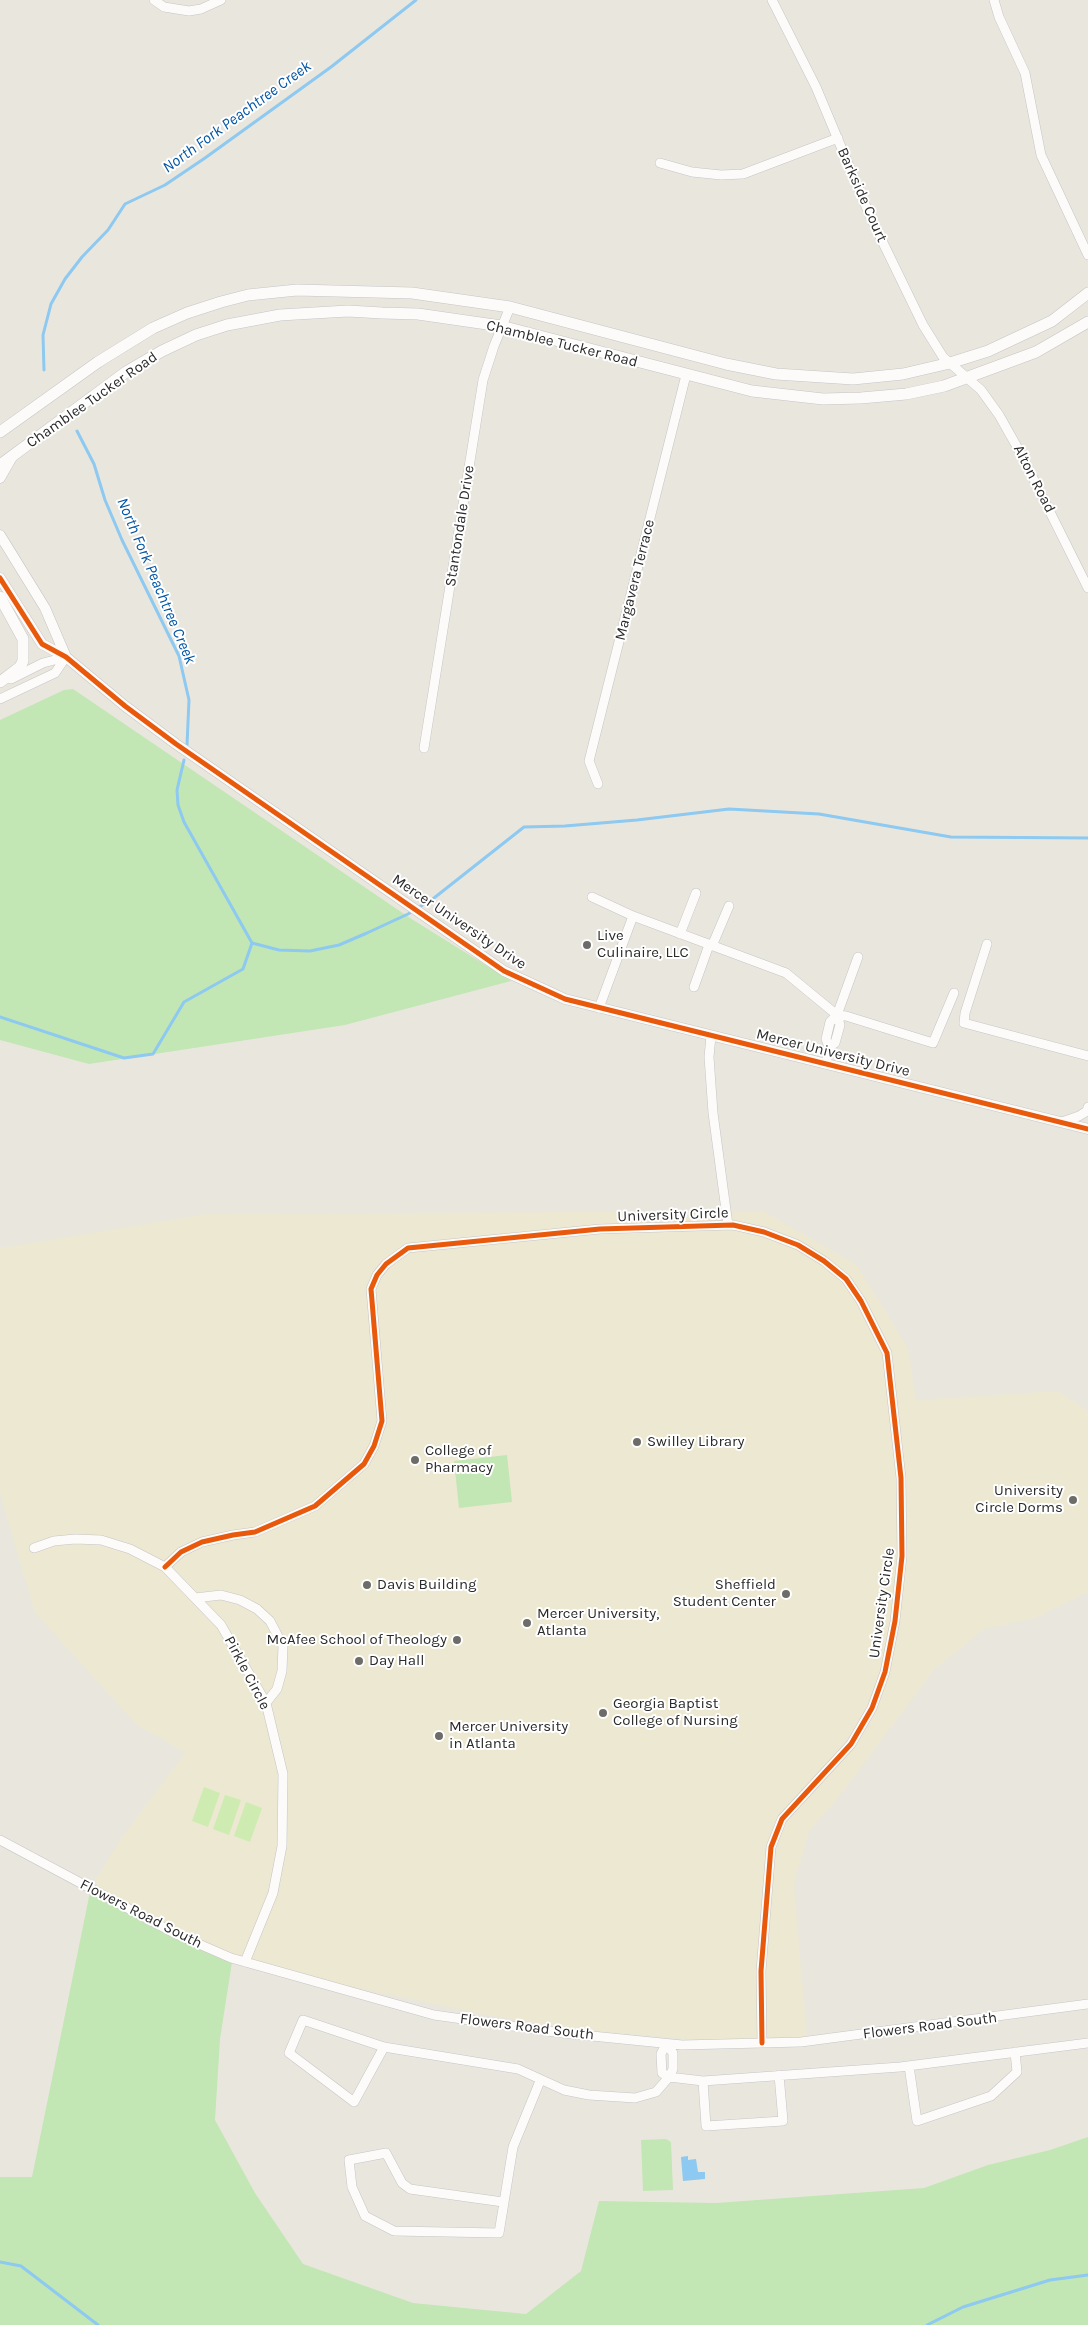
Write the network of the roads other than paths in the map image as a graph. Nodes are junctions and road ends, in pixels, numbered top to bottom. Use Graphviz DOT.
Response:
graph roads {
  1 [pos="154,0"];
  2 [pos="220,0"];
  3 [pos="772,0"];
  4 [pos="994,0"];
  5 [pos="838,138"];
  6 [pos="660,163"];
  7 [pos="1088,254"];
  8 [pos="1088,293"];
  9 [pos="510,307"];
  10 [pos="1088,322"];
  11 [pos="501,326"];
  12 [pos="950,363"];
  13 [pos="686,375"];
  14 [pos="969,379"];
  15 [pos="0,432"];
  16 [pos="14,454"];
  17 [pos="0,465"];
  18 [pos="0,478"];
  19 [pos="0,535"];
  20 [pos="0,578"];
  21 [pos="1088,588"];
  22 [pos="0,597"];
  23 [pos="66,657"];
  24 [pos="0,683"];
  25 [pos="0,699"];
  26 [pos="424,748"];
  27 [pos="598,784"];
  28 [pos="696,893"];
  29 [pos="592,897"];
  30 [pos="729,906"];
  31 [pos="633,916"];
  32 [pos="680,934"];
  33 [pos="987,944"];
  34 [pos="711,945"];
  35 [pos="858,957"];
  36 [pos="694,987"];
  37 [pos="954,993"];
  38 [pos="599,1008"];
  39 [pos="837,1015"];
  40 [pos="711,1036"];
  41 [pos="1088,1056"];
  42 [pos="826,1064"];
  43 [pos="1088,1107"];
  44 [pos="1062,1122"];
  45 [pos="1088,1129"];
  46 [pos="728,1225"];
  47 [pos="34,1548"];
  48 [pos="165,1567"];
  49 [pos="195,1598"];
  50 [pos="266,1703"];
  51 [pos="0,1840"];
  52 [pos="245,1962"];
  53 [pos="1088,2004"];
  54 [pos="762,2043"];
  55 [pos="1088,2043"];
  56 [pos="666,2044"];
  57 [pos="384,2047"];
  58 [pos="1015,2052"];
  59 [pos="910,2066"];
  60 [pos="779,2075"];
  61 [pos="669,2077"];
  62 [pos="540,2081"];
  63 [pos="703,2081"];
  64 [pos="503,2202"];
  1 -- 2 [label="street"];
  3 -- 5 [label="street, Barkside Court"];
  4 -- 7 [label="street"];
  5 -- 6 [label="street"];
  5 -- 12 [label="street, Barkside Court"];
  8 -- 12 [label="main road, Chamblee Tucker Road"];
  9 -- 11 [label="street, Stantondale Drive"];
  9 -- 12 [label="main road, Chamblee Tucker Road"];
  9 -- 15 [label="main road, Chamblee Tucker Road"];
  10 -- 14 [label="main road, Chamblee Tucker Road"];
  11 -- 13 [label="main road, Chamblee Tucker Road"];
  11 -- 16 [label="main road, Chamblee Tucker Road"];
  11 -- 26 [label="street, Stantondale Drive"];
  12 -- 14 [label="street, Barkside Court"];
  13 -- 14 [label="main road, Chamblee Tucker Road"];
  13 -- 27 [label="street, Margavera Terrace"];
  14 -- 21 [label="street, Alton Road"];
  16 -- 17 [label="main road, Chamblee Tucker Road"];
  16 -- 18 [label="street"];
  19 -- 23 [label="street, Mercer University Drive"];
  20 -- 23 [label="street, Mercer University Drive"];
  22 -- 24 [label="main road"];
  23 -- 24 [label="street"];
  23 -- 25 [label="street"];
  23 -- 38 [label="street, Mercer University Drive"];
  28 -- 32 [label="street"];
  29 -- 31 [label="street"];
  30 -- 34 [label="street"];
  31 -- 32 [label="street"];
  31 -- 38 [label="street"];
  32 -- 34 [label="street"];
  33 -- 41 [label="street"];
  34 -- 36 [label="street"];
  34 -- 39 [label="street"];
  35 -- 39 [label="street"];
  37 -- 39 [label="street"];
  38 -- 40 [label="street, Mercer University Drive"];
  39 -- 42 [label="street"];
  40 -- 42 [label="street, Mercer University Drive"];
  40 -- 46 [label="street"];
  42 -- 44 [label="street, Mercer University Drive"];
  43 -- 44 [label="street"];
  44 -- 45 [label="street, Mercer University Drive"];
  46 -- 48 [label="street, University Circle"];
  46 -- 54 [label="street, University Circle"];
  47 -- 48 [label="street, Pirkle Circle"];
  48 -- 49 [label="street, Pirkle Circle"];
  49 -- 50 [label="street, Pirkle Circle"];
  49 -- 50 [label="street"];
  50 -- 52 [label="street, Pirkle Circle"];
  51 -- 52 [label="street, Flowers Road South"];
  52 -- 56 [label="street, Flowers Road South"];
  53 -- 54 [label="street, Flowers Road South"];
  54 -- 56 [label="street, Flowers Road South"];
  55 -- 58 [label="street"];
  56 -- 61 [label="street"];
  57 -- 57 [label="street"];
  57 -- 62 [label="street"];
  58 -- 59 [label="street"];
  58 -- 59 [label="street"];
  59 -- 60 [label="street"];
  60 -- 63 [label="street"];
  60 -- 63 [label="street"];
  61 -- 62 [label="street"];
  61 -- 63 [label="street"];
  62 -- 64 [label="street"];
  64 -- 64 [label="street"];
}
